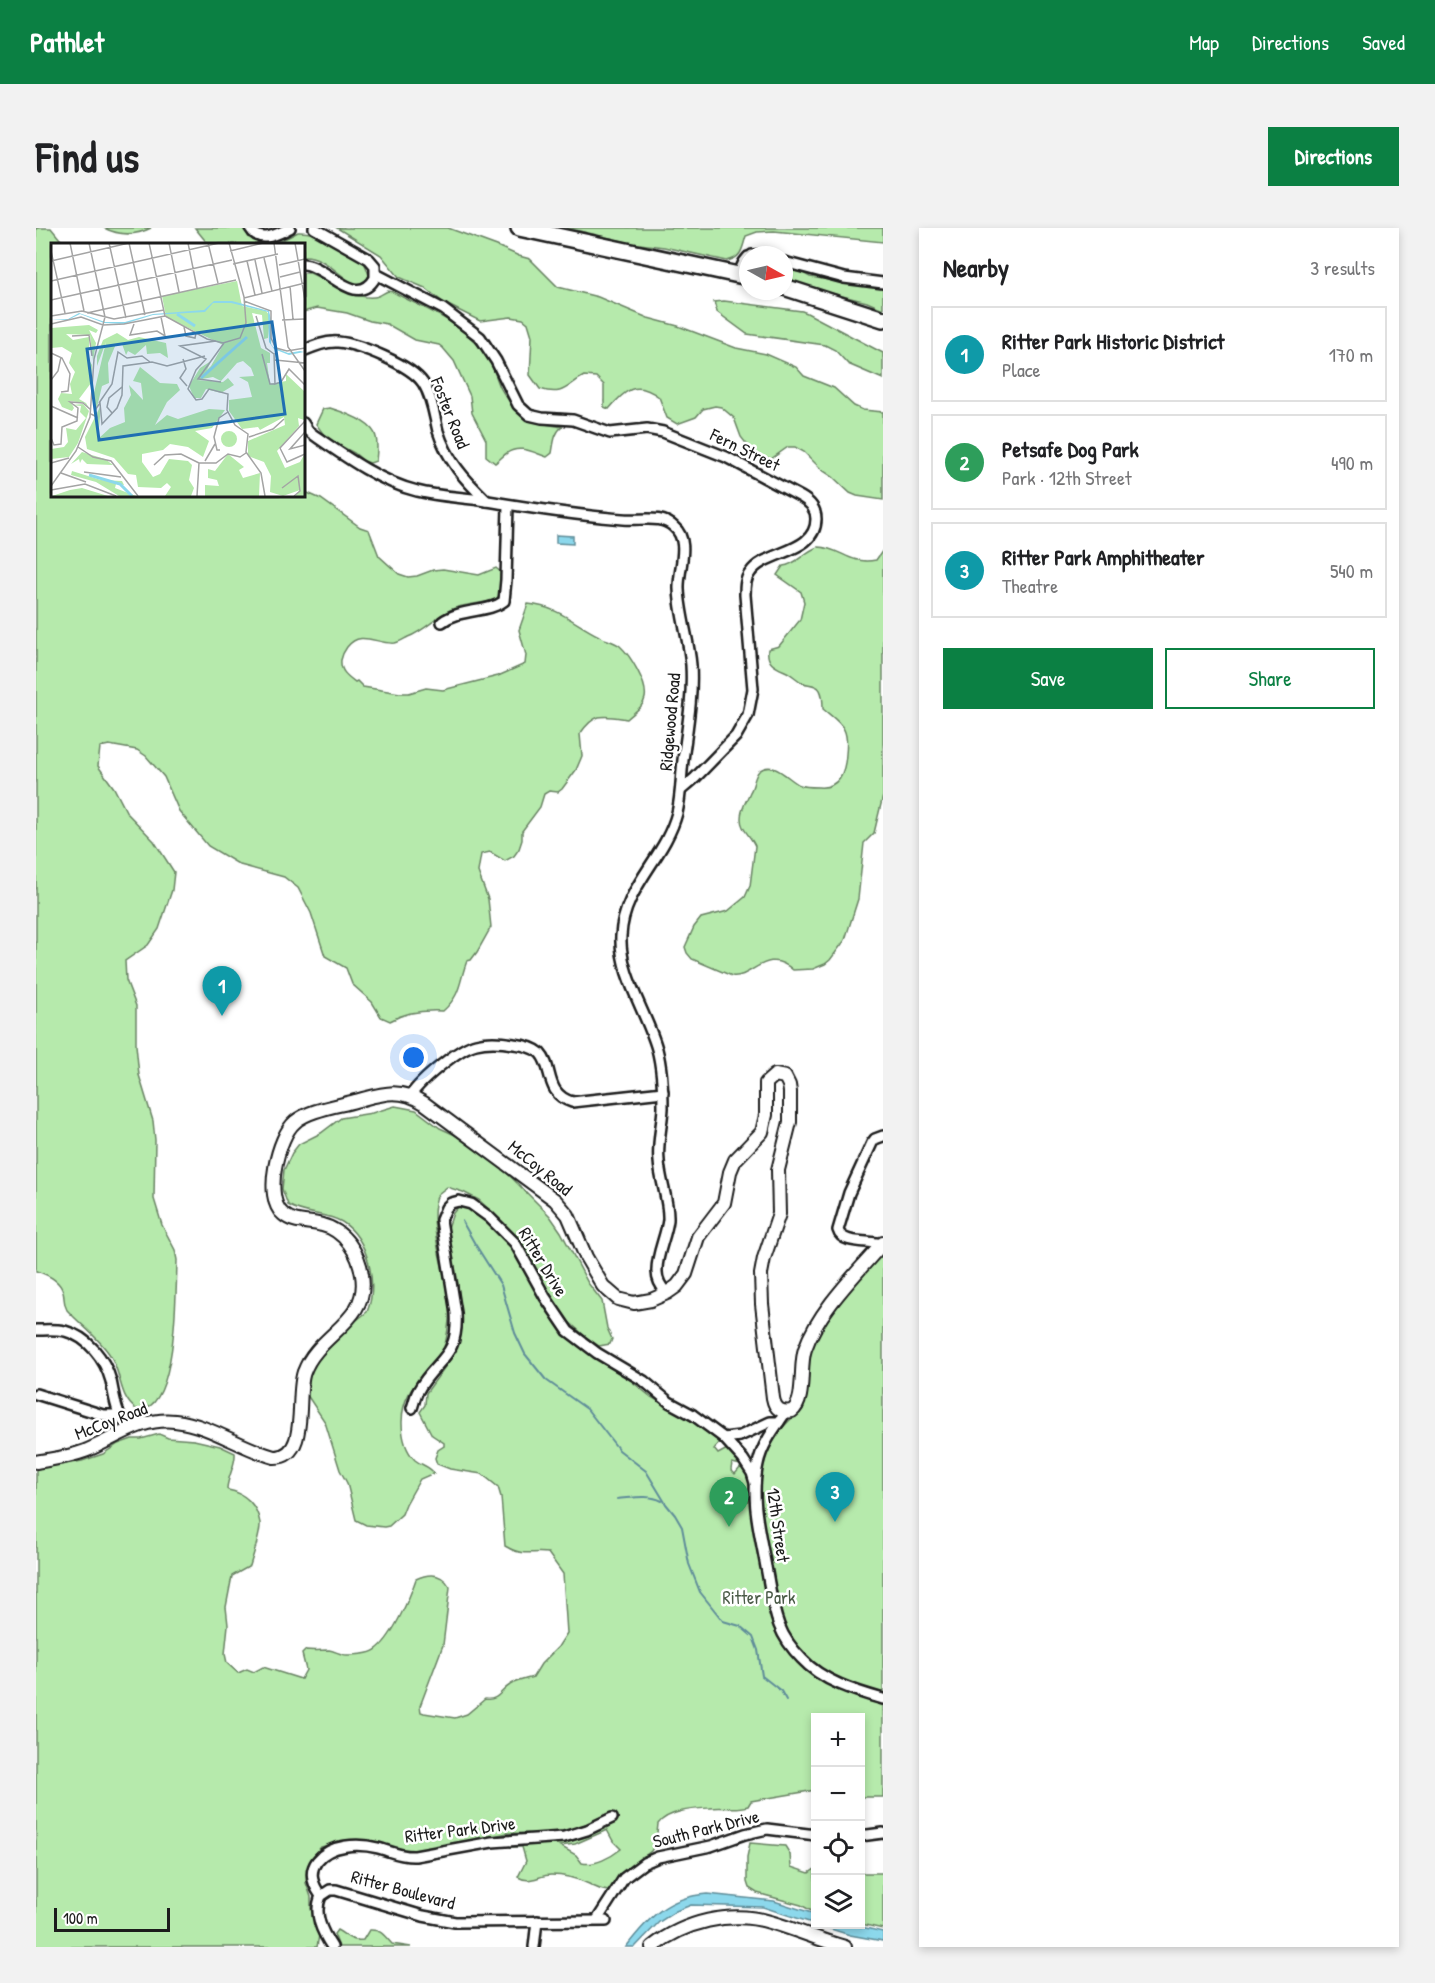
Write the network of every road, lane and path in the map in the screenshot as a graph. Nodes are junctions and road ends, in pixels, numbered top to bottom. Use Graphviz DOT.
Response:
graph roads {
  1 [pos="250,228"];
  2 [pos="291,228"];
  3 [pos="315,228"];
  4 [pos="519,228"];
  5 [pos="304,264"];
  6 [pos="793,264"];
  7 [pos="376,274"];
  8 [pos="739,275"];
  9 [pos="883,283"];
  10 [pos="793,290"];
  11 [pos="883,320"];
  12 [pos="304,351"];
  13 [pos="305,429"];
  14 [pos="487,501"];
  15 [pos="508,505"];
  16 [pos="442,622"];
  17 [pos="681,790"];
  18 [pos="663,1092"];
  19 [pos="411,1095"];
  20 [pos="883,1136"];
  21 [pos="883,1244"];
  22 [pos="667,1293"];
  23 [pos="36,1330"];
  24 [pos="36,1394"];
  25 [pos="412,1408"];
  26 [pos="119,1415"];
  27 [pos="782,1417"];
  28 [pos="130,1429"];
  29 [pos="724,1438"];
  30 [pos="36,1462"];
  31 [pos="755,1484"];
  32 [pos="883,1699"];
  33 [pos="612,1818"];
  34 [pos="883,1833"];
  35 [pos="811,1834"];
  36 [pos="865,1835"];
  37 [pos="321,1896"];
  38 [pos="601,1920"];
  39 [pos="537,1921"];
  40 [pos="332,1947"];
  41 [pos="534,1947"];
  42 [pos="652,1947"];
  43 [pos="845,1947"];
  1 -- 2 [label="street"];
  3 -- 7 [label="street"];
  4 -- 8 [label="main road"];
  5 -- 7 [label="street"];
  6 -- 9 [label="street"];
  7 -- 17 [label="street, Fern Street"];
  10 -- 11 [label="main road"];
  12 -- 14 [label="street, Foster Road"];
  13 -- 14 [label="street, Ridgewood Road"];
  14 -- 15 [label="street, Ridgewood Road"];
  15 -- 16 [label="street"];
  15 -- 17 [label="street, Ridgewood Road"];
  17 -- 18 [label="street, Ridgewood Road"];
  18 -- 19 [label="street"];
  18 -- 22 [label="street, Ridgewood Road"];
  19 -- 22 [label="street, McCoy Road"];
  19 -- 28 [label="street, McCoy Road"];
  20 -- 21 [label="street"];
  21 -- 27 [label="street"];
  22 -- 27 [label="street, McCoy Road"];
  23 -- 26 [label="street"];
  24 -- 26 [label="street"];
  25 -- 29 [label="street, Ritter Drive"];
  26 -- 28 [label="street"];
  27 -- 29 [label="street"];
  27 -- 31 [label="street, 12th Street"];
  28 -- 30 [label="street, McCoy Road"];
  29 -- 31 [label="street, Ritter Drive"];
  31 -- 32 [label="street, 12th Street"];
  33 -- 37 [label="street, Ritter Park Drive"];
  34 -- 36 [label="street"];
  35 -- 38 [label="street, South Park Drive"];
  37 -- 39 [label="street, Ritter Boulevard"];
  37 -- 40 [label="street"];
  38 -- 39 [label="street, Ritter Boulevard"];
  39 -- 41 [label="street"];
  42 -- 43 [label="street"];
}
